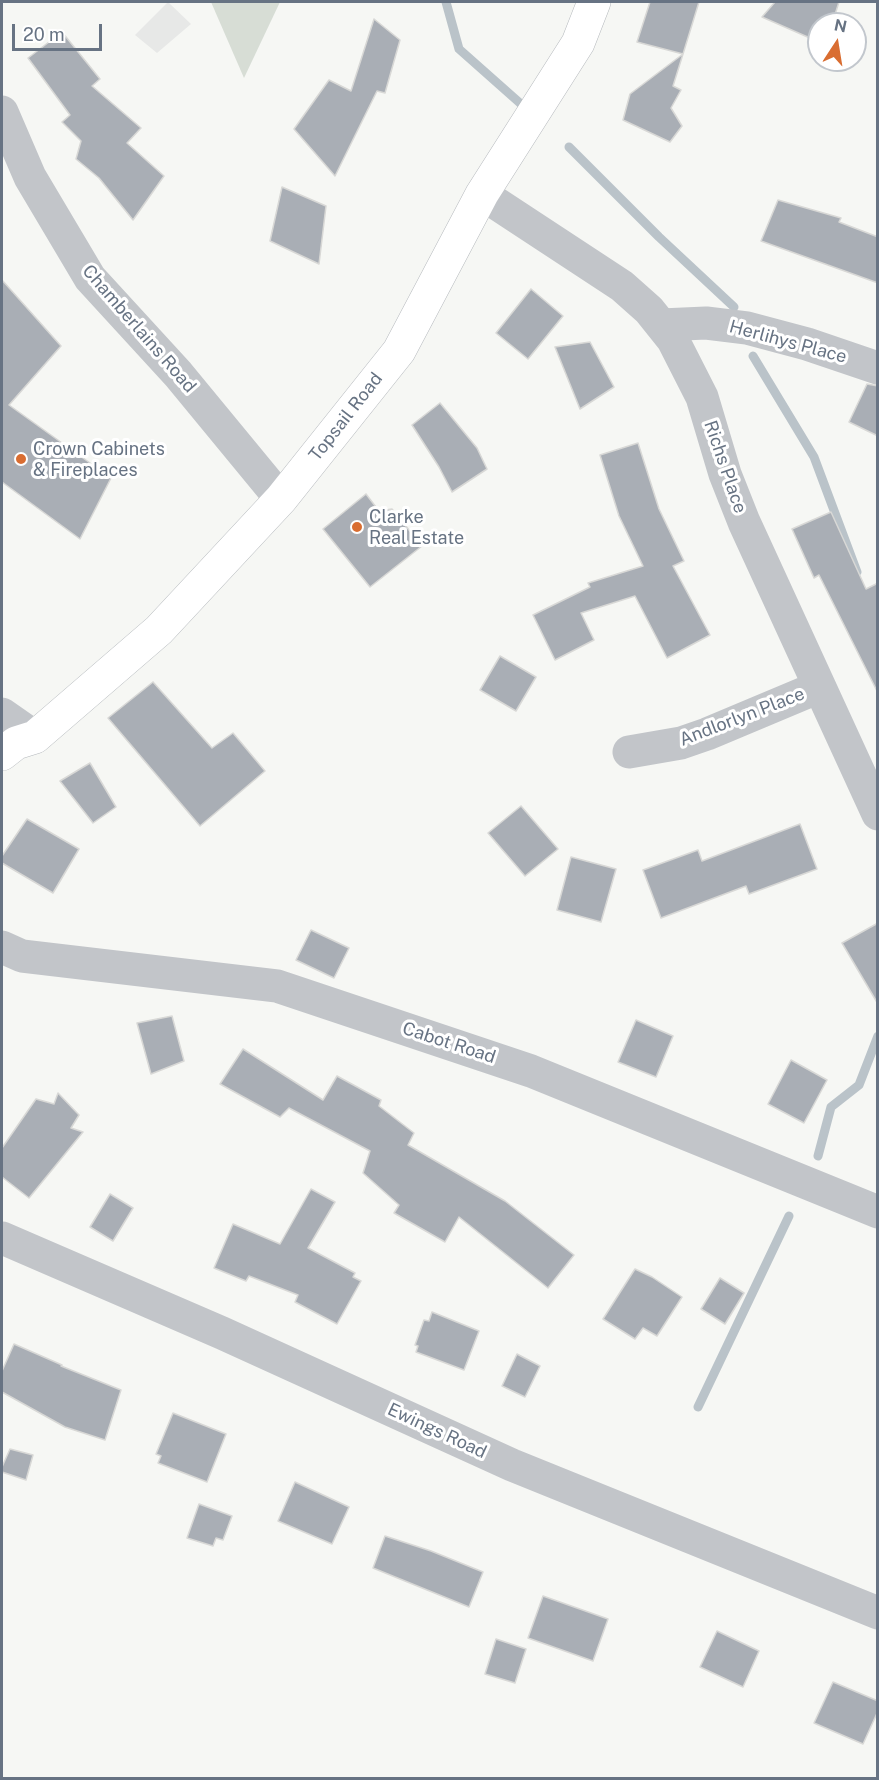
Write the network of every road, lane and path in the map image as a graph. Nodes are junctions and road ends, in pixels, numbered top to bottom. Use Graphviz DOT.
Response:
graph roads {
  1 [pos="594,2"];
  2 [pos="2,112"];
  3 [pos="482,194"];
  4 [pos="662,325"];
  5 [pos="878,368"];
  6 [pos="281,499"];
  7 [pos="819,687"];
  8 [pos="2,714"];
  9 [pos="35,736"];
  10 [pos="629,753"];
  11 [pos="2,754"];
  12 [pos="875,802"];
  13 [pos="2,947"];
  14 [pos="878,1212"];
  15 [pos="2,1238"];
  16 [pos="878,1613"];
  1 -- 3 [label="main road, Topsail Road"];
  2 -- 6 [label="street, Chamberlains Road"];
  3 -- 4 [label="street, Richs Place"];
  3 -- 6 [label="main road, Topsail Road"];
  4 -- 5 [label="street, Herlihys Place"];
  4 -- 7 [label="street, Richs Place"];
  6 -- 9 [label="main road, Topsail Road"];
  7 -- 10 [label="street, Andlorlyn Place"];
  7 -- 12 [label="street, Richs Place"];
  8 -- 9 [label="street"];
  9 -- 11 [label="main road, Topsail Road"];
  13 -- 14 [label="street, Cabot Road"];
  15 -- 16 [label="street, Ewings Road"];
}
